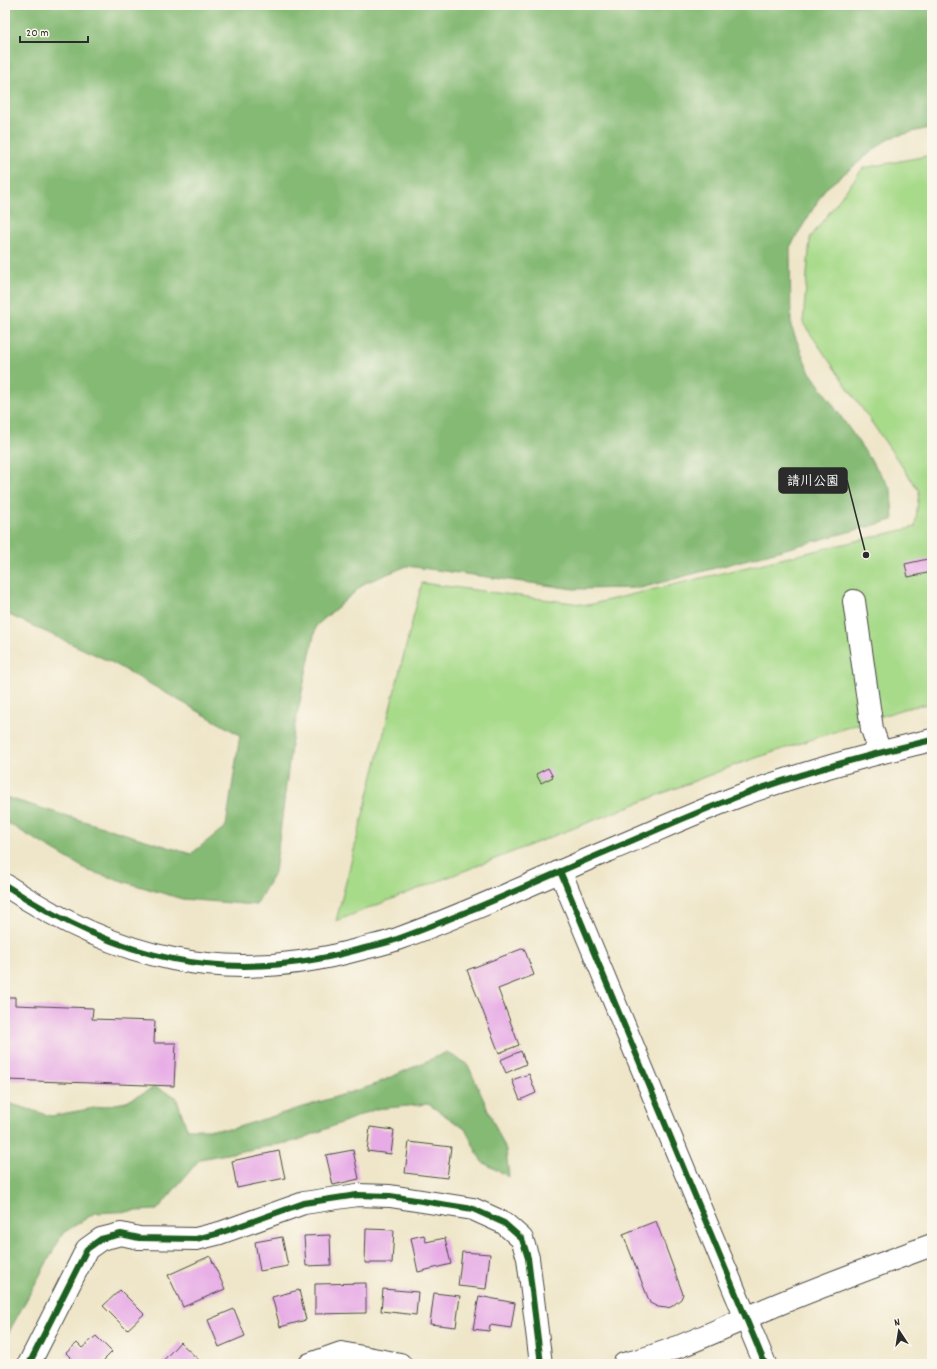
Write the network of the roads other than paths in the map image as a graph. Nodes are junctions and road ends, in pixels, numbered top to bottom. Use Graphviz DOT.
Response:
graph roads {
  1 [pos="854,601"];
  2 [pos="932,740"];
  3 [pos="880,752"];
  4 [pos="560,872"];
  5 [pos="5,885"];
  6 [pos="932,1245"];
  7 [pos="746,1318"];
  8 [pos="29,1364"];
  9 [pos="310,1364"];
  10 [pos="400,1364"];
  11 [pos="541,1364"];
  12 [pos="624,1364"];
  13 [pos="765,1364"];
  1 -- 3 [label="street"];
  2 -- 3 [label="street"];
  3 -- 4 [label="street"];
  4 -- 5 [label="street"];
  4 -- 7 [label="street"];
  6 -- 7 [label="street"];
  7 -- 12 [label="street"];
  7 -- 13 [label="street"];
  8 -- 11 [label="street"];
  9 -- 10 [label="street"];
}
